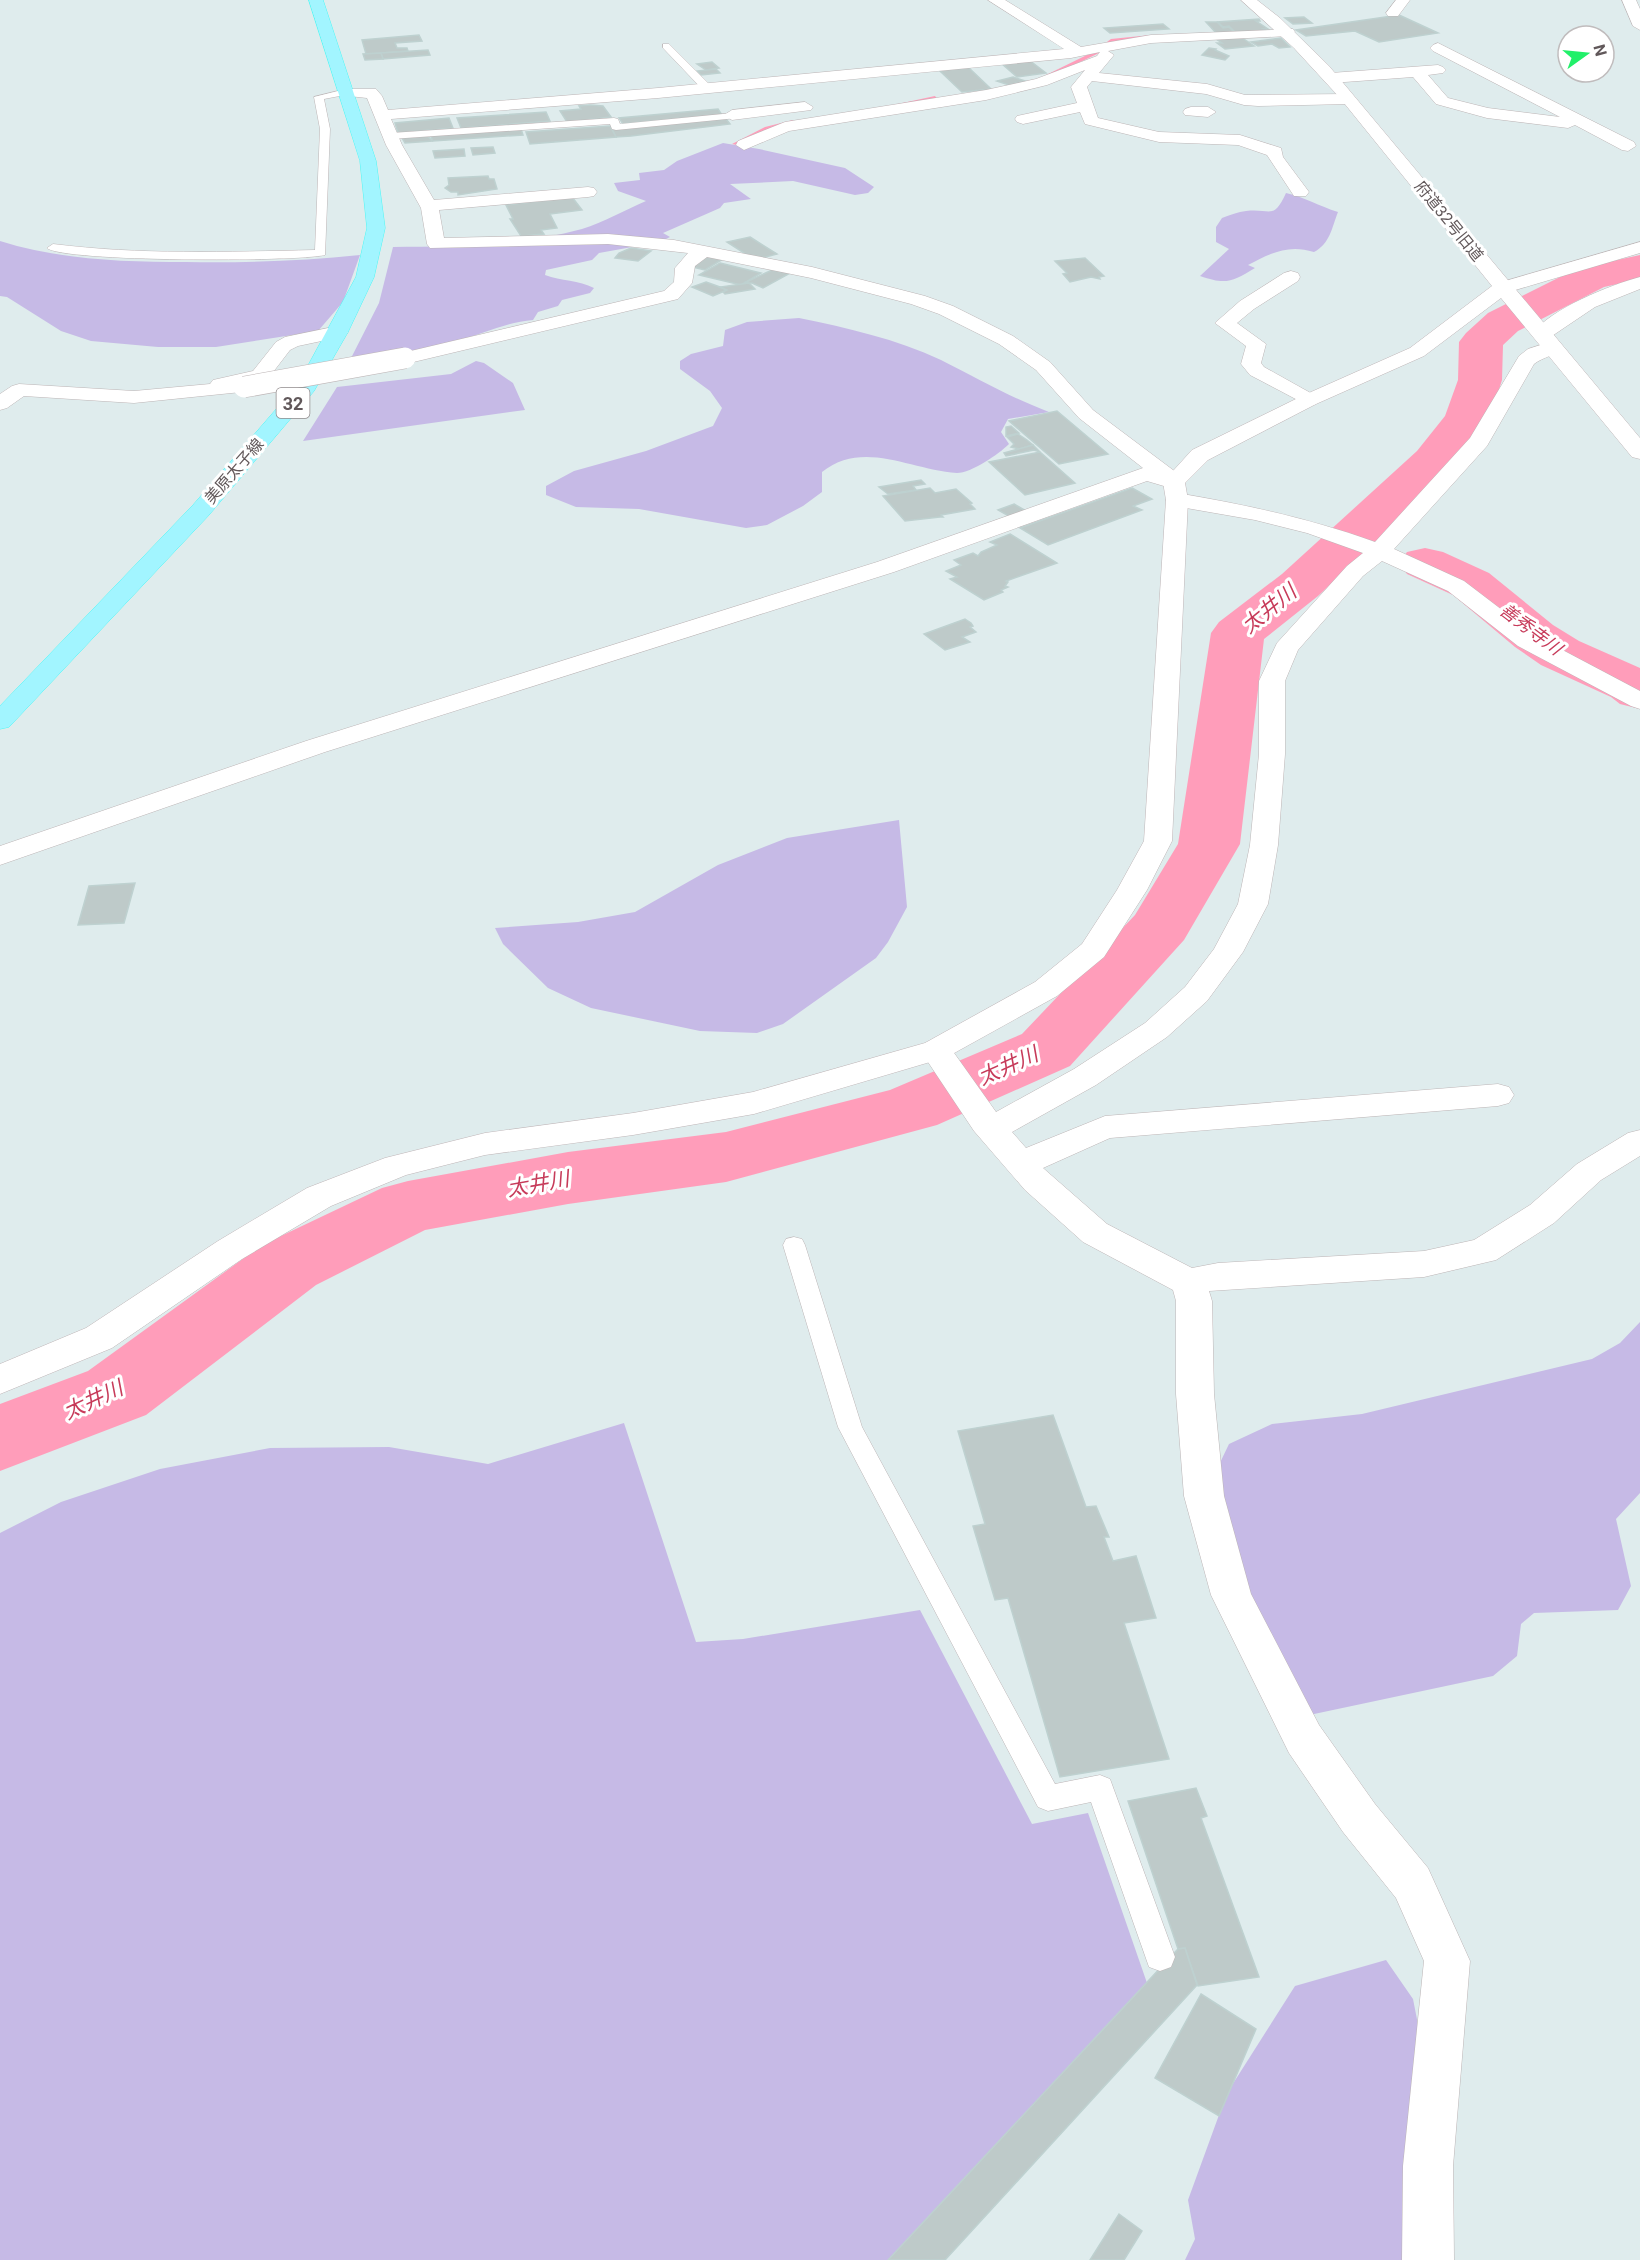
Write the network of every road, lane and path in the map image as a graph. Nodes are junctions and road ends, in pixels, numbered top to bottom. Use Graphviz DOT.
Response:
graph roads {
  1 [pos="316,0"];
  2 [pos="995,0"];
  3 [pos="1248,0"];
  4 [pos="1403,0"];
  5 [pos="1629,0"];
  6 [pos="1393,13"];
  7 [pos="1640,26"];
  8 [pos="1288,32"];
  9 [pos="1128,43"];
  10 [pos="1470,44"];
  11 [pos="666,46"];
  12 [pos="1438,48"];
  13 [pos="1078,51"];
  14 [pos="1419,51"];
  15 [pos="1103,58"];
  16 [pos="1476,68"];
  17 [pos="1417,72"];
  18 [pos="1087,76"];
  19 [pos="1331,78"];
  20 [pos="1179,81"];
  21 [pos="706,88"];
  22 [pos="346,92"];
  23 [pos="1349,99"];
  24 [pos="834,104"];
  25 [pos="1197,113"];
  26 [pos="1089,114"];
  27 [pos="381,115"];
  28 [pos="734,117"];
  29 [pos="1023,119"];
  30 [pos="1581,122"];
  31 [pos="391,136"];
  32 [pos="1094,141"];
  33 [pos="744,145"];
  34 [pos="1287,145"];
  35 [pos="1628,146"];
  36 [pos="1269,150"];
  37 [pos="588,192"];
  38 [pos="1300,192"];
  39 [pos="429,206"];
  40 [pos="1640,247"];
  41 [pos="53,248"];
  42 [pos="703,251"];
  43 [pos="1291,277"];
  44 [pos="1640,283"];
  45 [pos="1614,291"];
  46 [pos="1507,293"];
  47 [pos="1631,303"];
  48 [pos="338,332"];
  49 [pos="1544,336"];
  50 [pos="160,395"];
  51 [pos="1309,400"];
  52 [pos="0,404"];
  53 [pos="1640,452"];
  54 [pos="1176,491"];
  55 [pos="1372,550"];
  56 [pos="1640,701"];
  57 [pos="0,721"];
  58 [pos="0,856"];
  59 [pos="939,1055"];
  60 [pos="1498,1095"];
  61 [pos="988,1126"];
  62 [pos="1640,1141"];
  63 [pos="1021,1164"];
  64 [pos="794,1245"];
  65 [pos="1188,1282"];
  66 [pos="0,1380"];
  67 [pos="1160,1957"];
  68 [pos="1428,2260"];
  1 -- 22 [label="main road, 美原太子線 / 32"];
  2 -- 13 [label="street"];
  3 -- 8 [label="street, 府道32号旧道"];
  4 -- 6 [label="street"];
  5 -- 7 [label="street"];
  8 -- 9 [label="street"];
  8 -- 19 [label="street, 府道32号旧道"];
  9 -- 13 [label="street"];
  9 -- 15 [label="street"];
  10 -- 12 [label="street"];
  11 -- 21 [label="lane"];
  12 -- 14 [label="street"];
  12 -- 16 [label="street"];
  13 -- 21 [label="street"];
  15 -- 18 [label="street"];
  15 -- 33 [label="street"];
  16 -- 17 [label="street"];
  16 -- 30 [label="street"];
  17 -- 19 [label="street"];
  17 -- 30 [label="street"];
  18 -- 20 [label="street"];
  18 -- 26 [label="street"];
  19 -- 23 [label="street, 府道32号旧道"];
  20 -- 23 [label="street"];
  20 -- 25 [label="street"];
  21 -- 27 [label="street"];
  21 -- 28 [label="street"];
  22 -- 27 [label="street"];
  22 -- 41 [label="lane"];
  22 -- 48 [label="main road, 美原太子線 / 32"];
  23 -- 46 [label="street, 府道32号旧道"];
  24 -- 28 [label="street"];
  26 -- 29 [label="street"];
  26 -- 32 [label="street"];
  26 -- 36 [label="street"];
  27 -- 31 [label="street"];
  28 -- 31 [label="lane"];
  30 -- 35 [label="street"];
  31 -- 39 [label="street"];
  34 -- 36 [label="street"];
  36 -- 38 [label="street"];
  37 -- 39 [label="street"];
  39 -- 42 [label="street"];
  40 -- 46 [label="street"];
  42 -- 50 [label="street, bridge"];
  42 -- 54 [label="street"];
  43 -- 51 [label="street"];
  44 -- 45 [label="street"];
  45 -- 47 [label="street"];
  45 -- 49 [label="street"];
  46 -- 49 [label="street, 府道32号旧道"];
  46 -- 51 [label="street"];
  48 -- 50 [label="street"];
  48 -- 57 [label="main road, 美原太子線 / 32"];
  49 -- 53 [label="street, 府道32号旧道"];
  49 -- 55 [label="street"];
  50 -- 52 [label="street"];
  51 -- 54 [label="street"];
  54 -- 55 [label="street"];
  54 -- 58 [label="street"];
  54 -- 59 [label="street"];
  55 -- 56 [label="street"];
  55 -- 61 [label="street"];
  59 -- 61 [label="street"];
  59 -- 66 [label="street"];
  60 -- 63 [label="street"];
  61 -- 63 [label="street"];
  62 -- 65 [label="street"];
  63 -- 65 [label="street"];
  64 -- 67 [label="lane"];
  65 -- 68 [label="street"];
}
